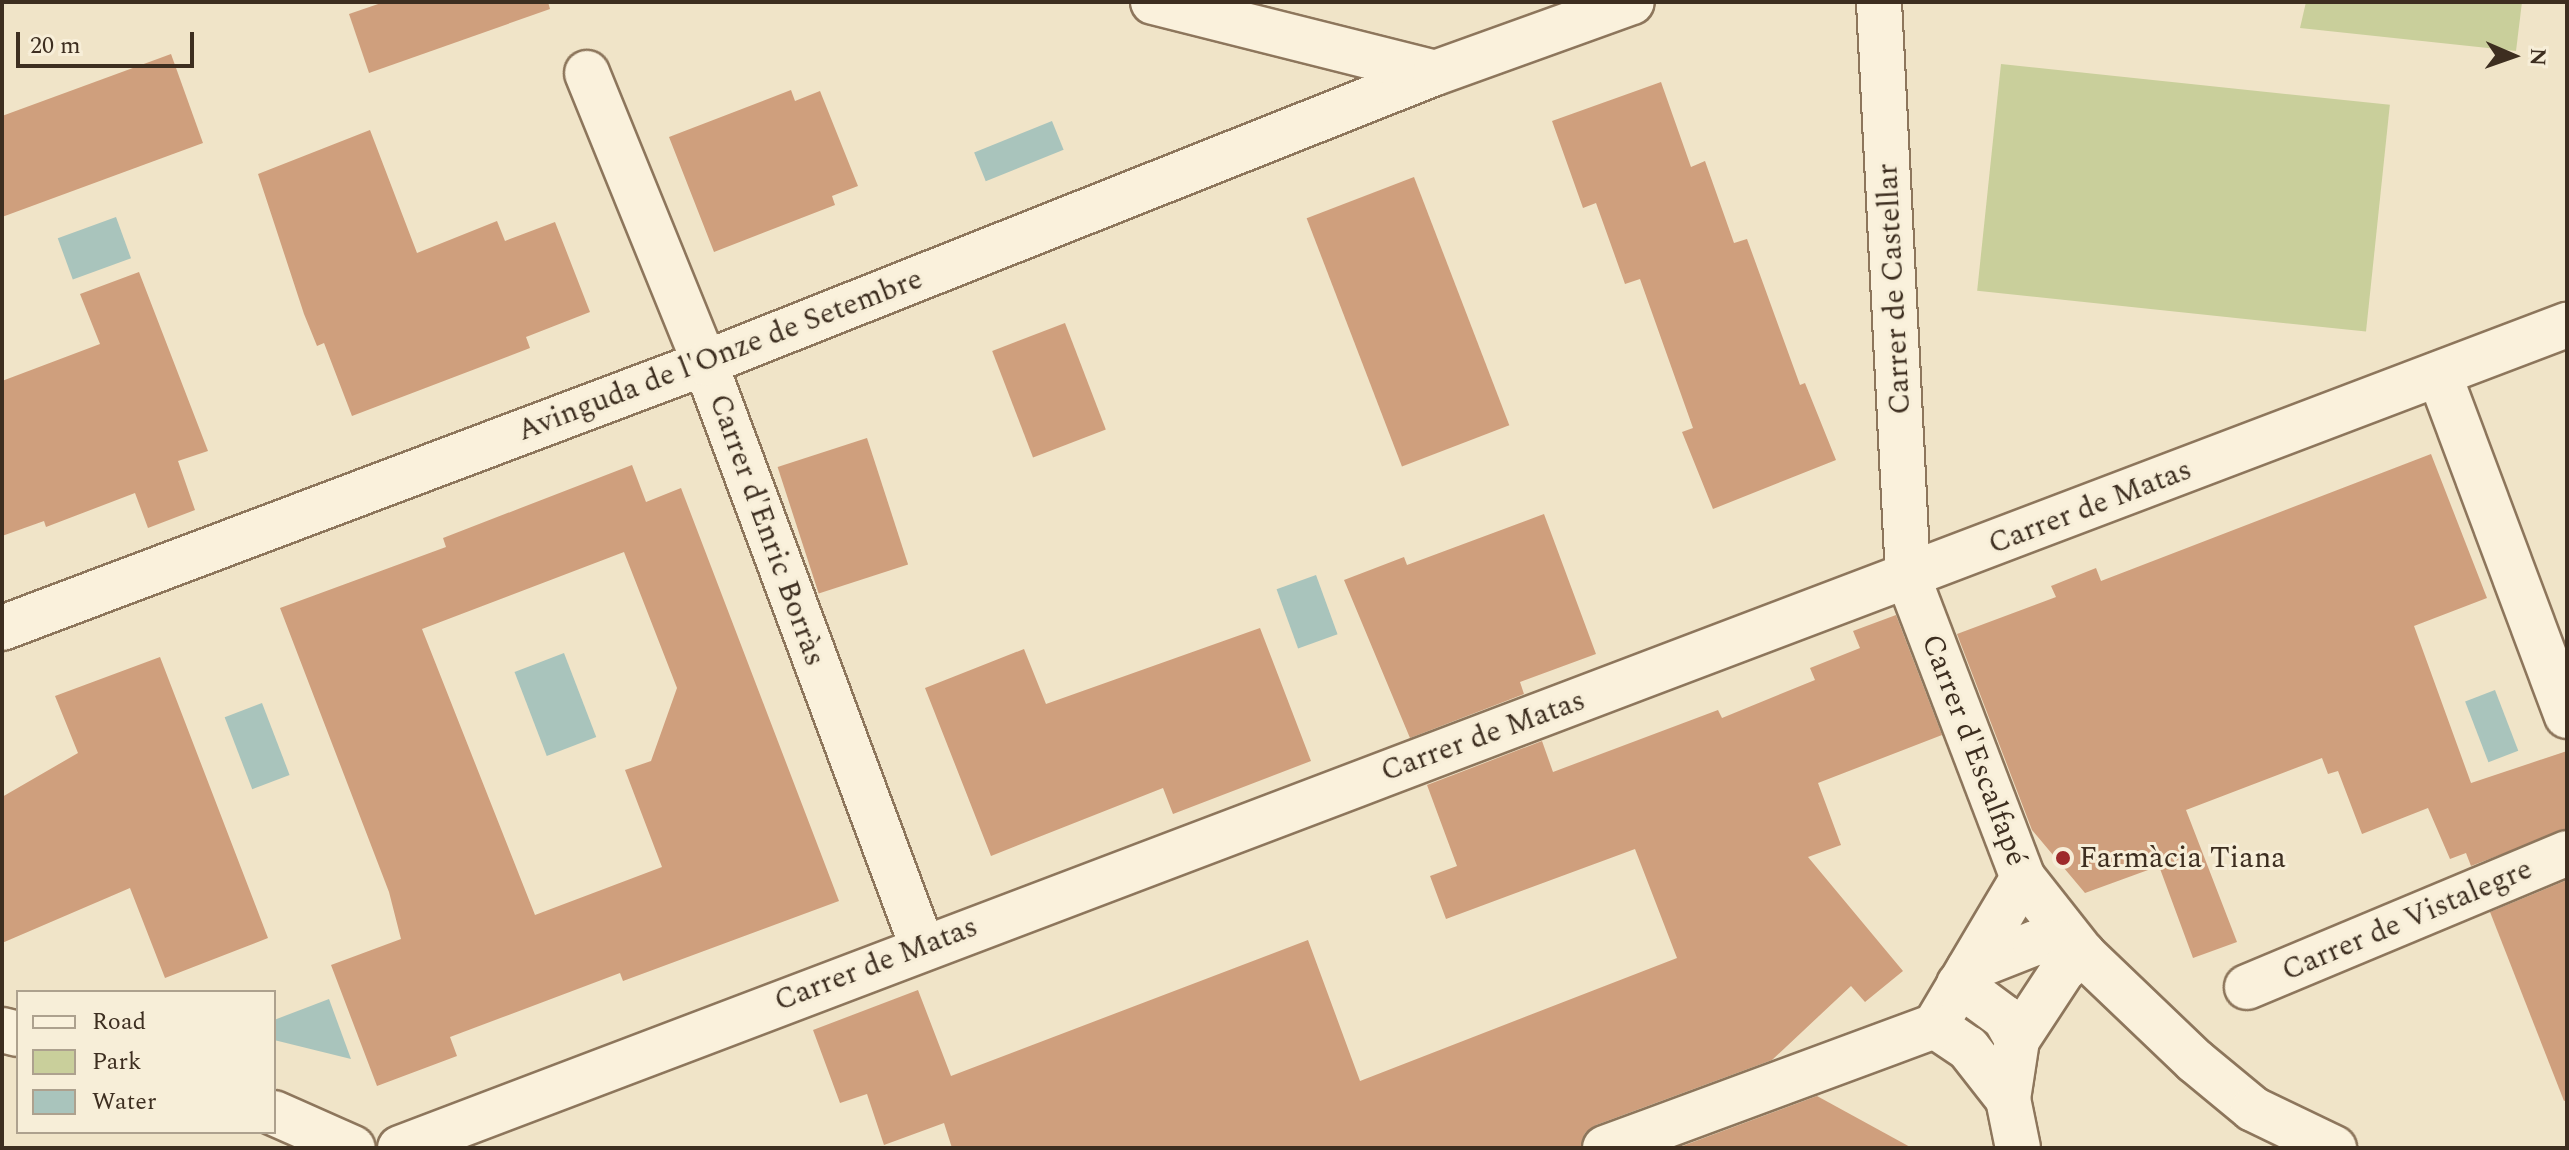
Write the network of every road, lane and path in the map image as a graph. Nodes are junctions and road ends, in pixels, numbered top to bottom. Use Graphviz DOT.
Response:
graph roads {
  1 [pos="1153,2"];
  2 [pos="1632,2"];
  3 [pos="1879,2"];
  4 [pos="587,73"];
  5 [pos="1435,73"];
  6 [pos="2567,325"];
  7 [pos="705,363"];
  8 [pos="2439,374"];
  9 [pos="1908,577"];
  10 [pos="2,628"];
  11 [pos="2567,716"];
  12 [pos="2567,853"];
  13 [pos="2023,878"];
  14 [pos="922,946"];
  15 [pos="2083,954"];
  16 [pos="1964,976"];
  17 [pos="2247,987"];
  18 [pos="1935,1026"];
  19 [pos="2017,1040"];
  20 [pos="2008,1099"];
  21 [pos="276,1114"];
  22 [pos="353,1148"];
  23 [pos="400,1148"];
  24 [pos="1605,1148"];
  25 [pos="2018,1148"];
  26 [pos="2334,1148"];
  1 -- 5 [label="street"];
  2 -- 5 [label="street, Avinguda de l'Onze de Setembre"];
  3 -- 9 [label="street, Carrer de Castellar"];
  4 -- 7 [label="street, Carrer d'Enric Borràs"];
  5 -- 7 [label="street, Avinguda de l'Onze de Setembre"];
  6 -- 8 [label="street, Carrer de Matas"];
  7 -- 10 [label="street, Avinguda de l'Onze de Setembre"];
  7 -- 14 [label="street, Carrer d'Enric Borràs"];
  8 -- 9 [label="street, Carrer de Matas"];
  8 -- 11 [label="street"];
  9 -- 13 [label="street, Carrer d'Escalfapé"];
  9 -- 14 [label="street, Carrer de Matas"];
  12 -- 17 [label="street, Carrer de Vistalegre"];
  13 -- 15 [label="street, Carrer d'Escalfapé"];
  13 -- 16 [label="street"];
  14 -- 23 [label="street, Carrer de Matas"];
  15 -- 16 [label="street, Carrer d'Escalfapé"];
  15 -- 19 [label="street"];
  15 -- 26 [label="street, Carrer d'Escalfapé"];
  16 -- 18 [label="street"];
  16 -- 19 [label="street"];
  18 -- 20 [label="street"];
  18 -- 24 [label="street"];
  19 -- 20 [label="street"];
  20 -- 25 [label="street"];
  21 -- 22 [label="street"];
}
